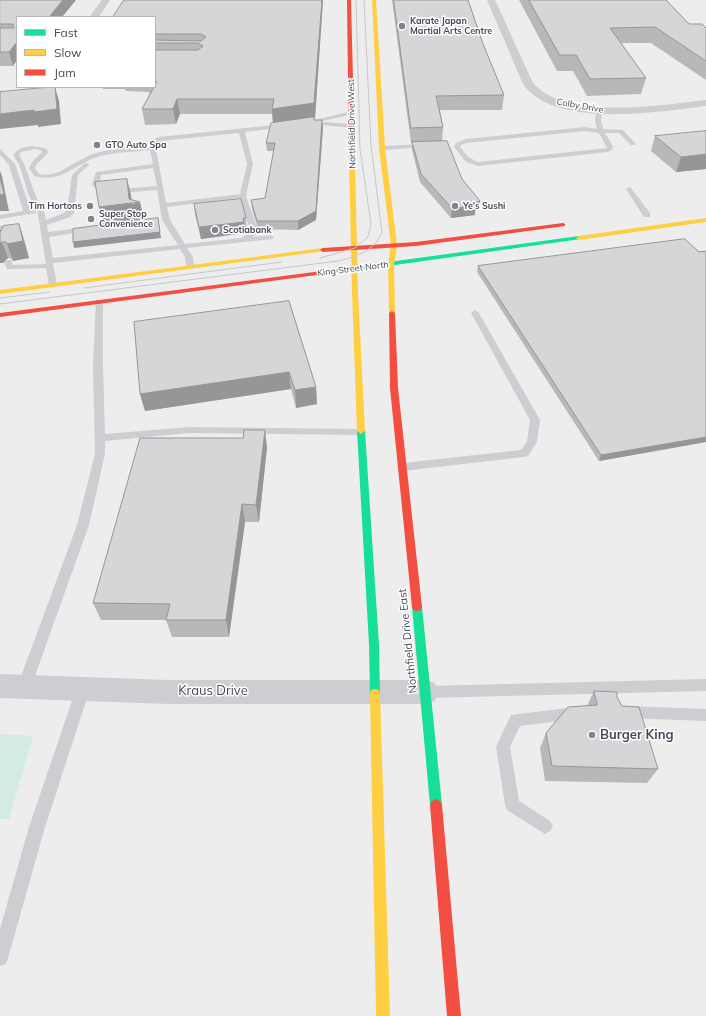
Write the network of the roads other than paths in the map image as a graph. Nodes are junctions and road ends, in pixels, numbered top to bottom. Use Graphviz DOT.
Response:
graph roads {
  1 [pos="106,0"];
  2 [pos="349,0"];
  3 [pos="374,0"];
  4 [pos="491,0"];
  5 [pos="95,16"];
  6 [pos="706,103"];
  7 [pos="599,110"];
  8 [pos="352,113"];
  9 [pos="295,125"];
  10 [pos="352,126"];
  11 [pos="241,130"];
  12 [pos="600,131"];
  13 [pos="633,144"];
  14 [pos="436,145"];
  15 [pos="382,148"];
  16 [pos="153,150"];
  17 [pos="0,151"];
  18 [pos="156,166"];
  19 [pos="160,188"];
  20 [pos="629,188"];
  21 [pos="243,196"];
  22 [pos="163,206"];
  23 [pos="41,209"];
  24 [pos="27,212"];
  25 [pos="647,215"];
  26 [pos="0,217"];
  27 [pos="706,220"];
  28 [pos="43,224"];
  29 [pos="576,224"];
  30 [pos="0,227"];
  31 [pos="98,228"];
  32 [pos="45,235"];
  33 [pos="270,237"];
  34 [pos="244,239"];
  35 [pos="4,244"];
  36 [pos="182,245"];
  37 [pos="394,245"];
  38 [pos="355,248"];
  39 [pos="8,262"];
  40 [pos="49,263"];
  41 [pos="391,264"];
  42 [pos="190,267"];
  43 [pos="355,269"];
  44 [pos="53,285"];
  45 [pos="0,292"];
  46 [pos="99,302"];
  47 [pos="476,312"];
  48 [pos="0,315"];
  49 [pos="362,432"];
  50 [pos="100,438"];
  51 [pos="403,467"];
  52 [pos="706,685"];
  53 [pos="12,686"];
  54 [pos="83,689"];
  55 [pos="426,692"];
  56 [pos="375,693"];
  57 [pos="580,712"];
  58 [pos="617,712"];
  59 [pos="706,715"];
  60 [pos="545,826"];
  61 [pos="0,958"];
  62 [pos="382,1016"];
  63 [pos="454,1016"];
  1 -- 5 [label="street"];
  2 -- 8 [label="main road, Northfield Drive West"];
  3 -- 15 [label="main road"];
  4 -- 7 [label="street, Colby Drive"];
  6 -- 7 [label="street, Colby Drive"];
  7 -- 12 [label="lane"];
  8 -- 10 [label="main road, Northfield Drive West"];
  8 -- 10 [label="lane"];
  9 -- 11 [label="lane"];
  10 -- 38 [label="main road, Northfield Drive West"];
  11 -- 16 [label="lane"];
  11 -- 21 [label="lane"];
  12 -- 12 [label="lane"];
  12 -- 13 [label="lane"];
  14 -- 15 [label="lane"];
  15 -- 37 [label="main road"];
  16 -- 18 [label="lane"];
  16 -- 23 [label="lane"];
  16 -- 28 [label="lane"];
  17 -- 24 [label="lane"];
  18 -- 19 [label="lane"];
  18 -- 19 [label="lane"];
  19 -- 22 [label="lane"];
  20 -- 25 [label="lane"];
  21 -- 22 [label="lane"];
  21 -- 34 [label="lane"];
  22 -- 36 [label="lane"];
  23 -- 24 [label="lane"];
  23 -- 28 [label="lane"];
  24 -- 26 [label="lane"];
  27 -- 41 [label="main road, King Street North"];
  28 -- 32 [label="lane"];
  29 -- 37 [label="main road, King Street North"];
  30 -- 35 [label="lane"];
  31 -- 32 [label="lane"];
  32 -- 40 [label="lane"];
  33 -- 34 [label="lane"];
  34 -- 36 [label="lane"];
  36 -- 40 [label="lane"];
  36 -- 42 [label="lane"];
  37 -- 38 [label="main road, King Street North"];
  37 -- 41 [label="main road, Northfield Drive East"];
  38 -- 42 [label="main road, King Street North"];
  38 -- 43 [label="main road, Northfield Drive West"];
  39 -- 40 [label="lane"];
  40 -- 44 [label="lane"];
  41 -- 43 [label="main road, King Street North"];
  41 -- 51 [label="main road, Northfield Drive East"];
  42 -- 44 [label="main road, King Street North"];
  43 -- 46 [label="main road, King Street North"];
  43 -- 49 [label="main road"];
  44 -- 45 [label="main road, King Street North"];
  46 -- 48 [label="main road, King Street North"];
  46 -- 50 [label="lane"];
  47 -- 51 [label="lane"];
  49 -- 50 [label="lane"];
  49 -- 56 [label="main road"];
  50 -- 53 [label="lane"];
  51 -- 55 [label="main road, Northfield Drive East"];
  52 -- 55 [label="lane"];
  53 -- 54 [label="street, Kraus Drive"];
  54 -- 56 [label="street, Kraus Drive"];
  54 -- 61 [label="lane"];
  55 -- 56 [label="street, Kraus Drive"];
  55 -- 63 [label="main road, Northfield Drive East"];
  56 -- 62 [label="main road"];
  57 -- 60 [label="lane"];
  58 -- 59 [label="lane"];
}
